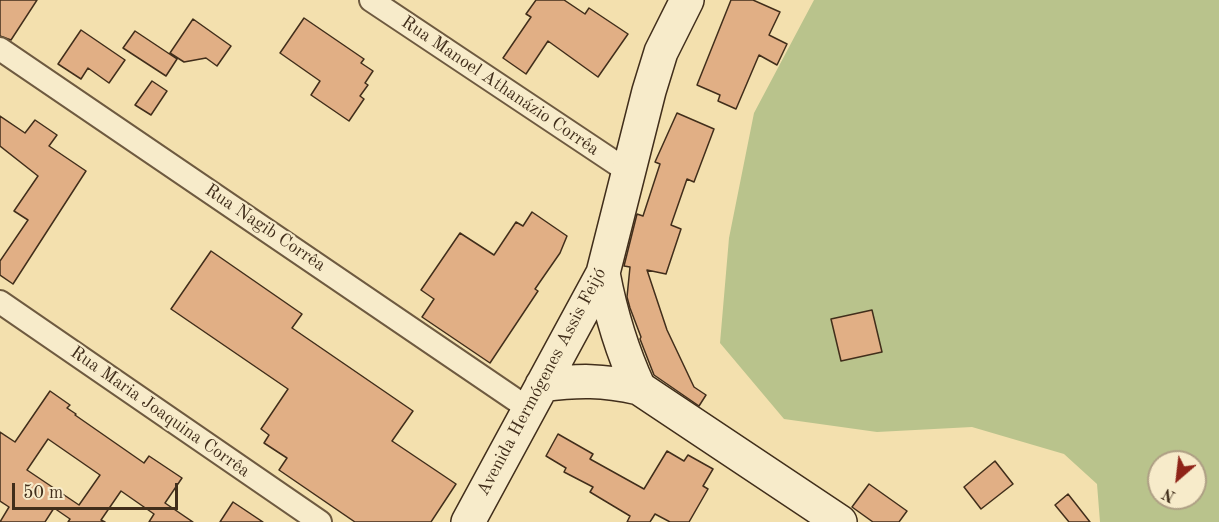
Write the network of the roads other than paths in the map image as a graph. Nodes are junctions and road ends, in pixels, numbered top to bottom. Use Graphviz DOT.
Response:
graph roads {
  1 [pos="371,0"];
  2 [pos="687,0"];
  3 [pos="0,48"];
  4 [pos="629,172"];
  5 [pos="603,273"];
  6 [pos="0,302"];
  7 [pos="639,388"];
  8 [pos="535,397"];
  9 [pos="320,522"];
  10 [pos="468,522"];
  11 [pos="840,522"];
  1 -- 4 [label="street, Rua Manoel Athanázio Corrêa"];
  2 -- 4 [label="main road, Avenida Hermógenes Assis Feijó"];
  3 -- 8 [label="street, Rua Nagib Corrêa"];
  4 -- 5 [label="main road, Avenida Hermógenes Assis Feijó"];
  5 -- 7 [label="main road"];
  5 -- 8 [label="main road, Avenida Hermógenes Assis Feijó"];
  6 -- 9 [label="street, Rua Maria Joaquina Corrêa"];
  7 -- 8 [label="main road"];
  7 -- 11 [label="main road"];
  8 -- 10 [label="main road, Avenida Hermógenes Assis Feijó"];
}
